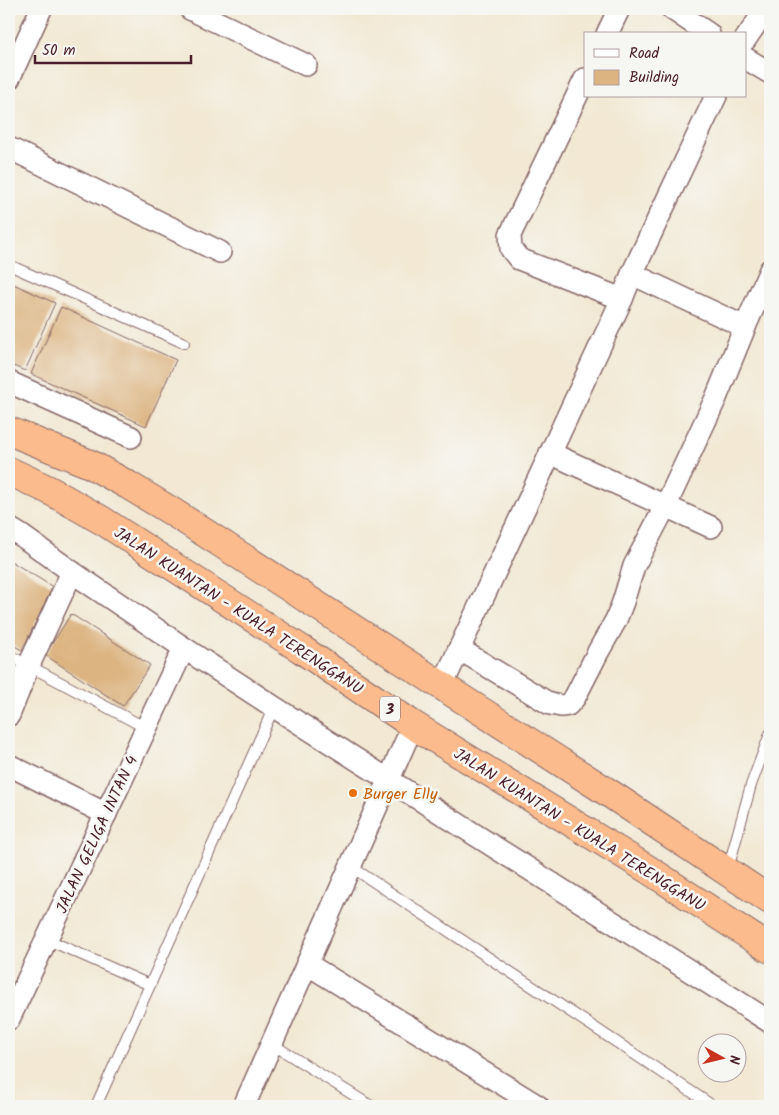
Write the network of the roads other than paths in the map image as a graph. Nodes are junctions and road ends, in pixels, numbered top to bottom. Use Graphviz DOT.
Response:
graph roads {
  1 [pos="41,9"];
  2 [pos="190,9"];
  3 [pos="619,9"];
  4 [pos="672,9"];
  5 [pos="766,9"];
  6 [pos="608,32"];
  7 [pos="706,32"];
  8 [pos="746,39"];
  9 [pos="746,59"];
  10 [pos="306,65"];
  11 [pos="770,73"];
  12 [pos="9,79"];
  13 [pos="584,81"];
  14 [pos="715,98"];
  15 [pos="9,148"];
  16 [pos="220,252"];
  17 [pos="9,265"];
  18 [pos="770,270"];
  19 [pos="632,274"];
  20 [pos="622,299"];
  21 [pos="745,327"];
  22 [pos="184,343"];
  23 [pos="9,382"];
  24 [pos="9,431"];
  25 [pos="131,437"];
  26 [pos="550,453"];
  27 [pos="9,471"];
  28 [pos="666,506"];
  29 [pos="711,527"];
  30 [pos="9,528"];
  31 [pos="72,572"];
  32 [pos="184,648"];
  33 [pos="459,649"];
  34 [pos="9,655"];
  35 [pos="29,665"];
  36 [pos="442,686"];
  37 [pos="274,708"];
  38 [pos="9,715"];
  39 [pos="413,725"];
  40 [pos="146,728"];
  41 [pos="770,734"];
  42 [pos="9,765"];
  43 [pos="389,780"];
  44 [pos="106,814"];
  45 [pos="350,866"];
  46 [pos="728,872"];
  47 [pos="770,899"];
  48 [pos="46,939"];
  49 [pos="770,949"];
  50 [pos="307,964"];
  51 [pos="150,985"];
  52 [pos="15,991"];
  53 [pos="9,1019"];
  54 [pos="770,1022"];
  55 [pos="272,1044"];
  56 [pos="96,1106"];
  57 [pos="244,1106"];
  58 [pos="371,1106"];
  59 [pos="538,1106"];
  60 [pos="713,1106"];
  1 -- 12 [label="street"];
  2 -- 10 [label="street"];
  3 -- 6 [label="street"];
  4 -- 7 [label="street"];
  5 -- 8 [label="street"];
  9 -- 11 [label="street"];
  13 -- 20 [label="street"];
  14 -- 19 [label="street"];
  15 -- 16 [label="street"];
  17 -- 22 [label="lane"];
  18 -- 21 [label="street"];
  19 -- 20 [label="street"];
  19 -- 21 [label="street"];
  20 -- 26 [label="street"];
  21 -- 28 [label="street"];
  23 -- 25 [label="street"];
  24 -- 36 [label="highway"];
  26 -- 28 [label="street"];
  26 -- 33 [label="street"];
  27 -- 39 [label="highway, JALAN KUANTAN - KUALA TERENGGANU / 3"];
  28 -- 29 [label="street"];
  28 -- 33 [label="street"];
  30 -- 31 [label="street"];
  31 -- 32 [label="street"];
  31 -- 35 [label="street"];
  32 -- 37 [label="street"];
  32 -- 40 [label="street, JALAN GELIGA INTAN 4"];
  33 -- 36 [label="street"];
  34 -- 35 [label="lane"];
  35 -- 38 [label="street"];
  35 -- 40 [label="lane"];
  36 -- 46 [label="highway"];
  37 -- 43 [label="street"];
  37 -- 51 [label="lane"];
  39 -- 43 [label="street"];
  39 -- 49 [label="highway, JALAN KUANTAN - KUALA TERENGGANU / 3"];
  40 -- 44 [label="street, JALAN GELIGA INTAN 4"];
  41 -- 46 [label="lane"];
  42 -- 44 [label="street"];
  43 -- 45 [label="street"];
  43 -- 54 [label="street"];
  44 -- 48 [label="street, JALAN GELIGA INTAN 4"];
  45 -- 50 [label="street"];
  45 -- 60 [label="lane"];
  46 -- 47 [label="highway"];
  48 -- 51 [label="lane"];
  48 -- 52 [label="street, JALAN GELIGA INTAN 4"];
  50 -- 55 [label="street"];
  50 -- 59 [label="street"];
  51 -- 56 [label="lane"];
  52 -- 53 [label="street, JALAN GELIGA INTAN 4"];
  55 -- 57 [label="street"];
  55 -- 58 [label="lane"];
}
